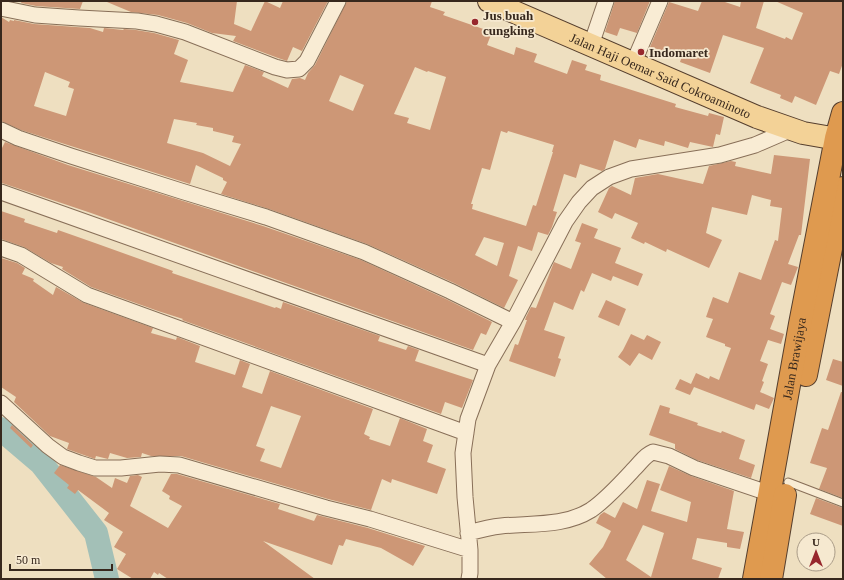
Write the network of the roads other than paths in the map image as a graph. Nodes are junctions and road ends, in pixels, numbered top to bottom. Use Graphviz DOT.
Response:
graph roads {
  1 [pos="338,1"];
  2 [pos="490,1"];
  3 [pos="606,1"];
  4 [pos="660,1"];
  5 [pos="1,8"];
  6 [pos="591,45"];
  7 [pos="633,64"];
  8 [pos="843,114"];
  9 [pos="792,129"];
  10 [pos="1,130"];
  11 [pos="840,139"];
  12 [pos="843,188"];
  13 [pos="1,192"];
  14 [pos="1,248"];
  15 [pos="513,322"];
  16 [pos="488,365"];
  17 [pos="795,393"];
  18 [pos="1,402"];
  19 [pos="466,433"];
  20 [pos="779,488"];
  21 [pos="843,503"];
  22 [pos="468,533"];
  23 [pos="470,550"];
  24 [pos="469,579"];
  25 [pos="754,579"];
  26 [pos="771,579"];
  1 -- 5 [label="street"];
  2 -- 6 [label="main road, Jalan Haji Oemar Said Cokroaminoto"];
  3 -- 6 [label="street"];
  4 -- 7 [label="street"];
  6 -- 7 [label="main road, Jalan Haji Oemar Said Cokroaminoto"];
  7 -- 9 [label="main road, Jalan Haji Oemar Said Cokroaminoto"];
  8 -- 11 [label="highway, Jalan Brawijaya"];
  9 -- 11 [label="main road, Jalan Haji Oemar Said Cokroaminoto"];
  9 -- 15 [label="street"];
  10 -- 15 [label="street"];
  11 -- 17 [label="highway, Jalan Brawijaya"];
  12 -- 17 [label="highway, Jalan Brawijaya"];
  13 -- 16 [label="street"];
  14 -- 19 [label="street"];
  15 -- 16 [label="street"];
  16 -- 19 [label="street"];
  17 -- 20 [label="highway, Jalan Brawijaya"];
  18 -- 23 [label="street"];
  19 -- 22 [label="street"];
  20 -- 21 [label="lane"];
  20 -- 22 [label="street"];
  20 -- 25 [label="highway, Jalan Brawijaya"];
  20 -- 26 [label="highway, Jalan Brawijaya"];
  22 -- 23 [label="street"];
  23 -- 24 [label="street"];
}
